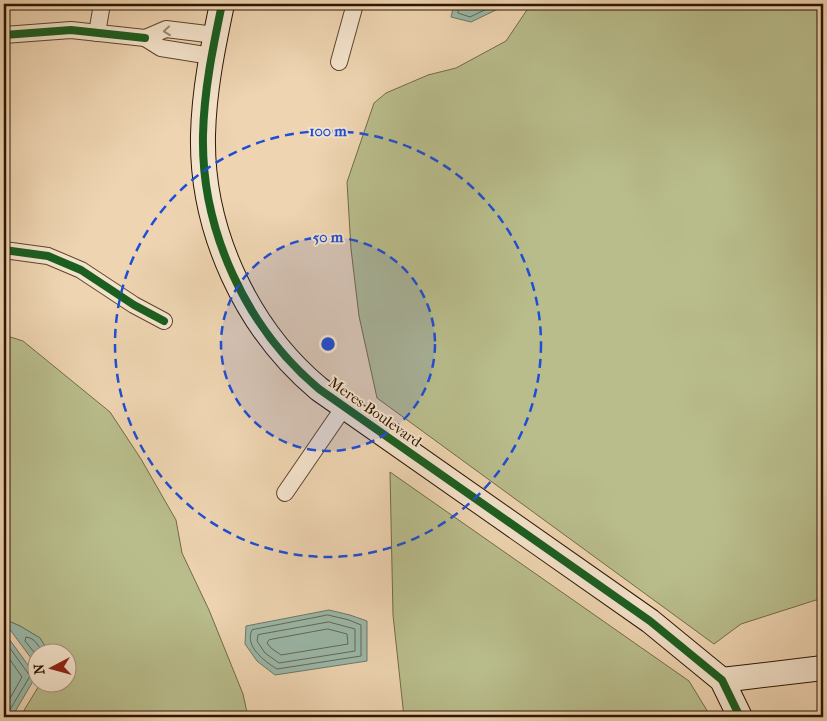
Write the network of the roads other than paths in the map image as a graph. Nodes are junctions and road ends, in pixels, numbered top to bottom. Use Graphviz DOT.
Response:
graph roads {
  1 [pos="102,4"];
  2 [pos="222,4"];
  3 [pos="355,4"];
  4 [pos="97,33"];
  5 [pos="4,35"];
  6 [pos="213,45"];
  7 [pos="339,62"];
  8 [pos="4,250"];
  9 [pos="164,321"];
  10 [pos="344,407"];
  11 [pos="285,493"];
  12 [pos="823,668"];
  13 [pos="722,680"];
  14 [pos="740,717"];
  1 -- 4 [label="street"];
  2 -- 6 [label="street, Meres Boulevard"];
  3 -- 7 [label="street"];
  4 -- 5 [label="street"];
  4 -- 6 [label="street"];
  6 -- 10 [label="street, Meres Boulevard"];
  8 -- 9 [label="street"];
  10 -- 11 [label="street"];
  10 -- 13 [label="street, Meres Boulevard"];
  12 -- 13 [label="street"];
  13 -- 14 [label="street, Meres Boulevard"];
}
